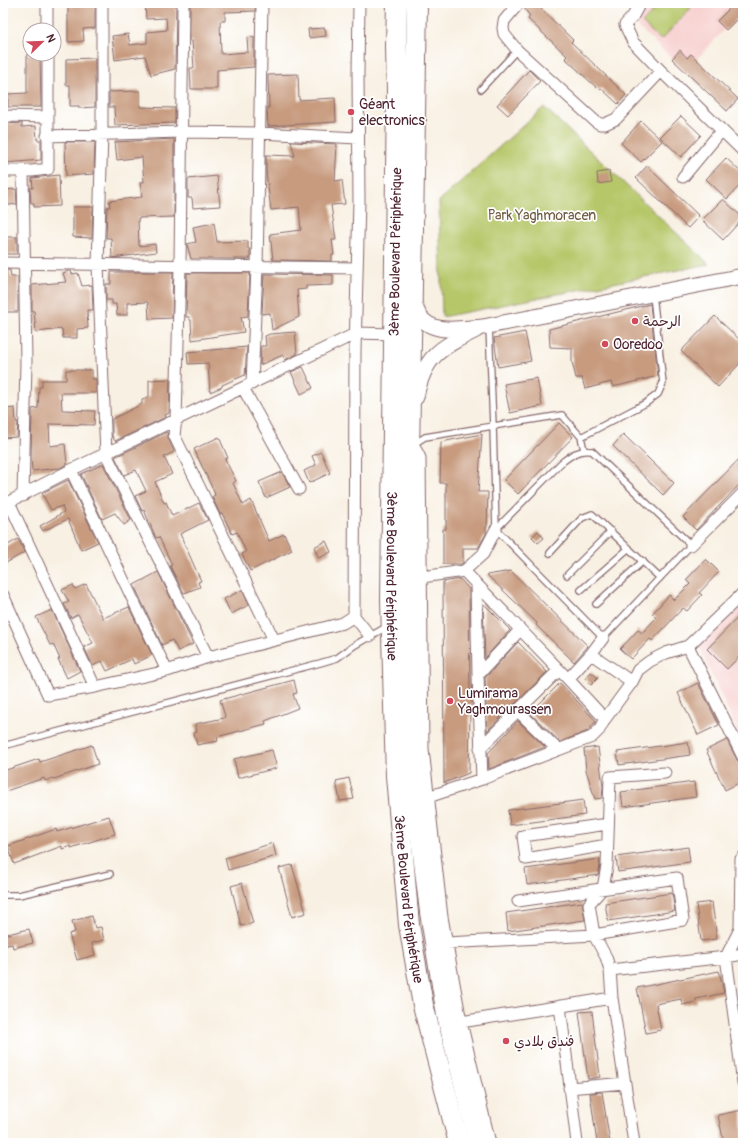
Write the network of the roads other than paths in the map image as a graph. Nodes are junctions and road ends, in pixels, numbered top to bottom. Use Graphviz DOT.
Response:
graph roads {
  1 [pos="47,3"];
  2 [pos="102,3"];
  3 [pos="183,3"];
  4 [pos="262,3"];
  5 [pos="359,3"];
  6 [pos="388,3"];
  7 [pos="397,3"];
  8 [pos="417,3"];
  9 [pos="428,3"];
  10 [pos="519,3"];
  11 [pos="640,3"];
  12 [pos="48,22"];
  13 [pos="417,42"];
  14 [pos="396,46"];
  15 [pos="517,50"];
  16 [pos="48,62"];
  17 [pos="661,71"];
  18 [pos="481,89"];
  19 [pos="3,116"];
  20 [pos="48,117"];
  21 [pos="722,130"];
  22 [pos="180,132"];
  23 [pos="102,133"];
  24 [pos="259,133"];
  25 [pos="47,136"];
  26 [pos="358,138"];
  27 [pos="741,146"];
  28 [pos="23,170"];
  29 [pos="3,171"];
  30 [pos="683,176"];
  31 [pos="3,263"];
  32 [pos="25,264"];
  33 [pos="98,265"];
  34 [pos="180,266"];
  35 [pos="257,267"];
  36 [pos="357,268"];
  37 [pos="743,276"];
  38 [pos="653,294"];
  39 [pos="413,300"];
  40 [pos="486,326"];
  41 [pos="357,333"];
  42 [pos="394,334"];
  43 [pos="248,386"];
  44 [pos="176,420"];
  45 [pos="493,426"];
  46 [pos="581,437"];
  47 [pos="412,441"];
  48 [pos="584,450"];
  49 [pos="106,454"];
  50 [pos="71,470"];
  51 [pos="299,489"];
  52 [pos="743,493"];
  53 [pos="23,496"];
  54 [pos="6,503"];
  55 [pos="496,529"];
  56 [pos="611,531"];
  57 [pos="691,545"];
  58 [pos="629,548"];
  59 [pos="550,553"];
  60 [pos="643,561"];
  61 [pos="464,571"];
  62 [pos="567,575"];
  63 [pos="422,577"];
  64 [pos="660,578"];
  65 [pos="476,584"];
  66 [pos="581,590"];
  67 [pos="743,593"];
  68 [pos="3,595"];
  69 [pos="596,604"];
  70 [pos="354,616"];
  71 [pos="391,624"];
  72 [pos="520,630"];
  73 [pos="370,636"];
  74 [pos="602,638"];
  75 [pos="274,640"];
  76 [pos="688,646"];
  77 [pos="592,654"];
  78 [pos="208,657"];
  79 [pos="559,670"];
  80 [pos="167,671"];
  81 [pos="478,674"];
  82 [pos="568,679"];
  83 [pos="632,682"];
  84 [pos="95,688"];
  85 [pos="518,711"];
  86 [pos="605,719"];
  87 [pos="3,746"];
  88 [pos="480,748"];
  89 [pos="558,750"];
  90 [pos="743,757"];
  91 [pos="665,773"];
  92 [pos="482,779"];
  93 [pos="428,797"];
  94 [pos="608,824"];
  95 [pos="607,845"];
  96 [pos="743,857"];
  97 [pos="110,874"];
  98 [pos="603,888"];
  99 [pos="3,895"];
  100 [pos="518,901"];
  101 [pos="594,935"];
  102 [pos="447,943"];
  103 [pos="743,954"];
  104 [pos="726,957"];
  105 [pos="610,970"];
  106 [pos="612,998"];
  107 [pos="560,1006"];
  108 [pos="461,1022"];
  109 [pos="625,1083"];
  110 [pos="743,1083"];
  111 [pos="569,1088"];
  112 [pos="459,1143"];
  113 [pos="479,1143"];
  114 [pos="490,1143"];
  115 [pos="577,1143"];
  116 [pos="634,1143"];
  1 -- 12 [label="street"];
  2 -- 23 [label="street"];
  3 -- 22 [label="street"];
  4 -- 24 [label="street"];
  5 -- 26 [label="street"];
  6 -- 14 [label="highway"];
  7 -- 14 [label="highway, 3ème Boulevard Périphérique"];
  8 -- 13 [label="highway, 3ème Boulevard Périphérique"];
  9 -- 13 [label="highway"];
  10 -- 15 [label="street"];
  11 -- 17 [label="street"];
  13 -- 39 [label="highway, 3ème Boulevard Périphérique"];
  14 -- 42 [label="highway, 3ème Boulevard Périphérique"];
  15 -- 17 [label="street"];
  15 -- 18 [label="lane"];
  16 -- 20 [label="street"];
  17 -- 21 [label="street"];
  19 -- 20 [label="street"];
  20 -- 25 [label="street"];
  21 -- 27 [label="street"];
  21 -- 30 [label="street"];
  22 -- 23 [label="street"];
  22 -- 24 [label="street"];
  22 -- 34 [label="street"];
  23 -- 25 [label="street"];
  23 -- 33 [label="street"];
  24 -- 26 [label="street"];
  24 -- 35 [label="street"];
  25 -- 28 [label="street"];
  26 -- 36 [label="street"];
  28 -- 29 [label="street"];
  28 -- 32 [label="street"];
  31 -- 32 [label="street"];
  32 -- 33 [label="street"];
  32 -- 53 [label="street"];
  33 -- 34 [label="street"];
  33 -- 49 [label="street"];
  34 -- 35 [label="street"];
  34 -- 44 [label="street"];
  35 -- 36 [label="street"];
  35 -- 43 [label="street"];
  36 -- 41 [label="street"];
  37 -- 38 [label="main road"];
  38 -- 40 [label="main road"];
  38 -- 46 [label="lane"];
  39 -- 40 [label="main road"];
  39 -- 47 [label="highway, 3ème Boulevard Périphérique"];
  40 -- 45 [label="lane"];
  40 -- 47 [label="main road"];
  41 -- 42 [label="street"];
  41 -- 43 [label="street"];
  41 -- 70 [label="street"];
  42 -- 71 [label="highway, 3ème Boulevard Périphérique"];
  43 -- 44 [label="street"];
  43 -- 51 [label="street"];
  44 -- 49 [label="street"];
  44 -- 75 [label="street"];
  45 -- 46 [label="lane"];
  45 -- 47 [label="lane"];
  45 -- 55 [label="lane"];
  46 -- 48 [label="lane"];
  47 -- 63 [label="street"];
  47 -- 113 [label="highway, 3ème Boulevard Périphérique"];
  48 -- 55 [label="lane"];
  48 -- 57 [label="lane"];
  49 -- 50 [label="street"];
  49 -- 78 [label="street"];
  50 -- 53 [label="street"];
  50 -- 80 [label="street"];
  52 -- 57 [label="street"];
  53 -- 54 [label="street"];
  54 -- 84 [label="street"];
  55 -- 61 [label="street"];
  55 -- 74 [label="lane"];
  56 -- 58 [label="lane"];
  56 -- 59 [label="lane"];
  56 -- 62 [label="lane"];
  57 -- 64 [label="lane"];
  58 -- 60 [label="lane"];
  58 -- 66 [label="lane"];
  60 -- 64 [label="lane"];
  60 -- 69 [label="lane"];
  61 -- 63 [label="street"];
  61 -- 65 [label="street"];
  63 -- 93 [label="street"];
  64 -- 74 [label="lane"];
  65 -- 72 [label="street"];
  65 -- 81 [label="street"];
  67 -- 76 [label="street"];
  68 -- 84 [label="street"];
  70 -- 73 [label="street"];
  70 -- 75 [label="street"];
  71 -- 73 [label="lane"];
  71 -- 112 [label="highway, 3ème Boulevard Périphérique"];
  72 -- 79 [label="street"];
  72 -- 81 [label="street"];
  73 -- 87 [label="lane"];
  74 -- 77 [label="street"];
  75 -- 78 [label="street"];
  76 -- 83 [label="street"];
  76 -- 90 [label="street"];
  77 -- 82 [label="street"];
  77 -- 83 [label="street"];
  78 -- 80 [label="street"];
  79 -- 82 [label="street"];
  79 -- 85 [label="street"];
  80 -- 84 [label="street"];
  81 -- 88 [label="street"];
  82 -- 86 [label="street"];
  83 -- 86 [label="street"];
  85 -- 88 [label="street"];
  85 -- 89 [label="street"];
  86 -- 89 [label="street"];
  88 -- 92 [label="street"];
  89 -- 92 [label="street"];
  91 -- 94 [label="street"];
  92 -- 93 [label="street"];
  93 -- 102 [label="street"];
  94 -- 95 [label="street"];
  94 -- 95 [label="street"];
  95 -- 98 [label="street"];
  96 -- 104 [label="street"];
  97 -- 99 [label="lane"];
  98 -- 100 [label="street"];
  98 -- 101 [label="street"];
  98 -- 101 [label="street"];
  101 -- 102 [label="street"];
  101 -- 105 [label="street"];
  102 -- 108 [label="street"];
  103 -- 104 [label="street"];
  104 -- 105 [label="street"];
  104 -- 110 [label="street"];
  105 -- 106 [label="street"];
  106 -- 107 [label="street"];
  106 -- 109 [label="street"];
  107 -- 108 [label="street"];
  107 -- 111 [label="street"];
  108 -- 114 [label="street"];
  109 -- 111 [label="street"];
  109 -- 116 [label="street"];
  111 -- 115 [label="street"];
}
